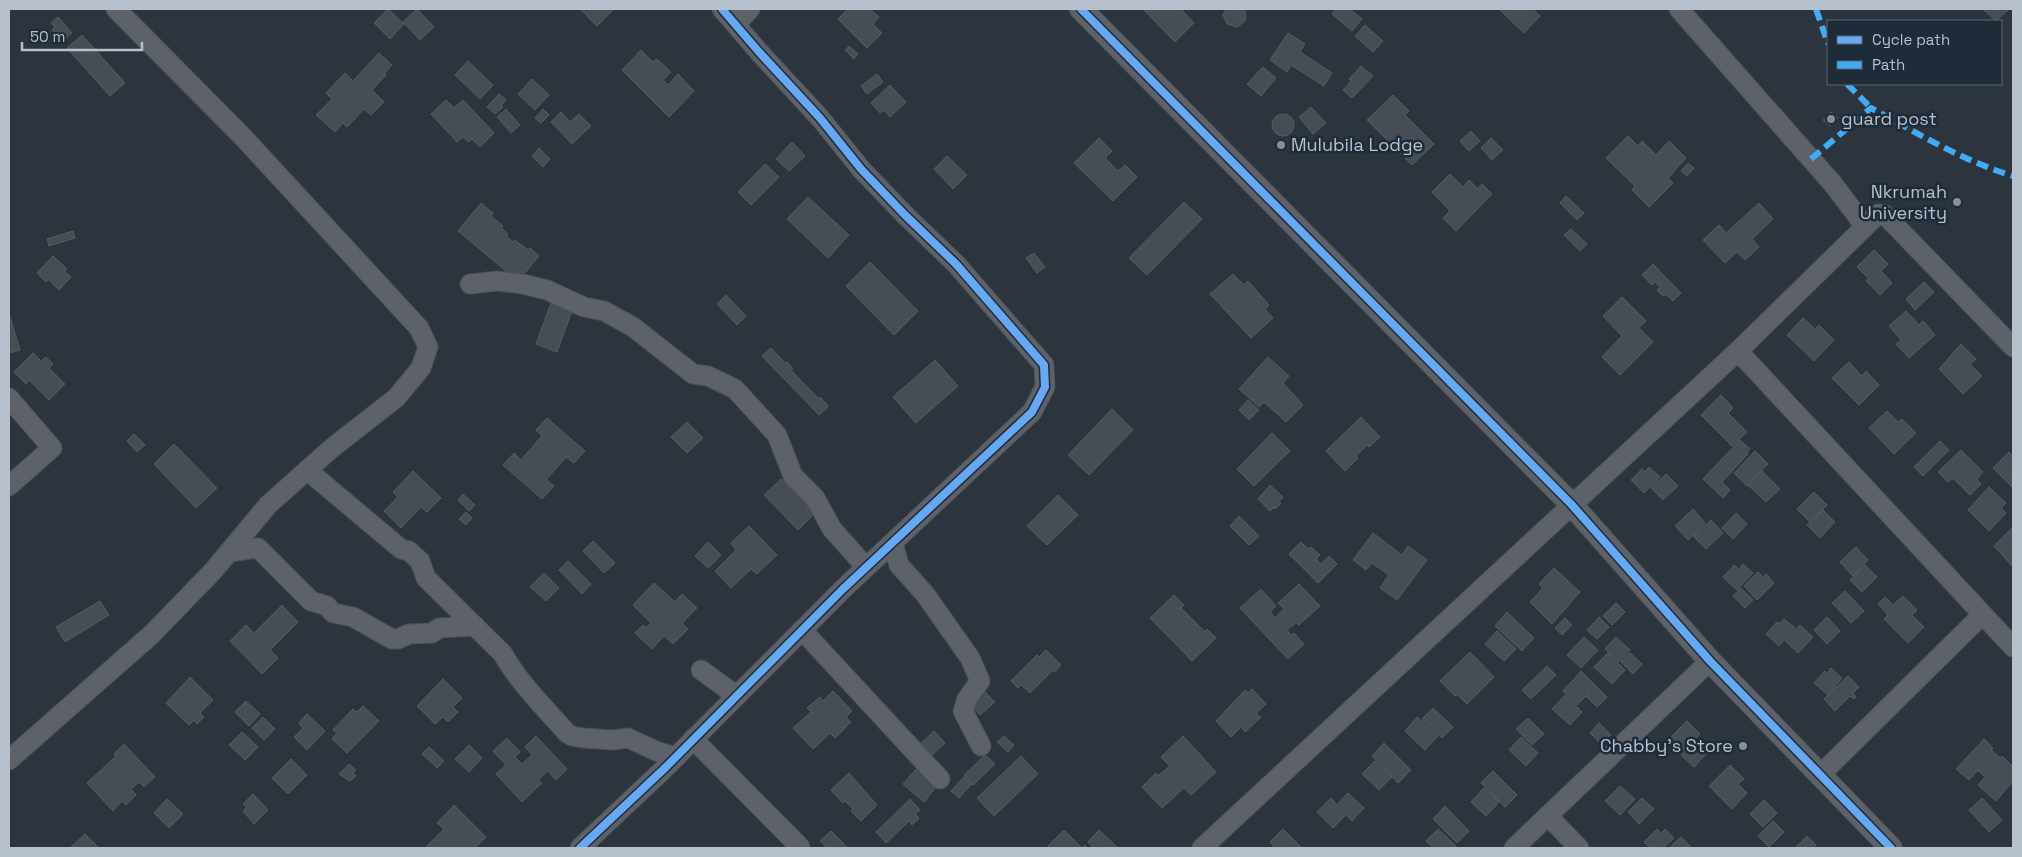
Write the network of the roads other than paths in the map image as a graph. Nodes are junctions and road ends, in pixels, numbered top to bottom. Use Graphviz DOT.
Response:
graph roads {
  1 [pos="116,9"];
  2 [pos="722,9"];
  3 [pos="750,9"];
  4 [pos="1081,9"];
  5 [pos="1679,9"];
  6 [pos="736,24"];
  7 [pos="1864,225"];
  8 [pos="470,284"];
  9 [pos="2013,348"];
  10 [pos="1738,351"];
  11 [pos="9,398"];
  12 [pos="306,470"];
  13 [pos="9,486"];
  14 [pos="1571,504"];
  15 [pos="893,543"];
  16 [pos="228,552"];
  17 [pos="866,567"];
  18 [pos="1982,616"];
  19 [pos="475,626"];
  20 [pos="802,630"];
  21 [pos="2013,647"];
  22 [pos="1710,661"];
  23 [pos="701,670"];
  24 [pos="737,696"];
  25 [pos="694,739"];
  26 [pos="981,746"];
  27 [pos="676,757"];
  28 [pos="9,760"];
  29 [pos="1820,775"];
  30 [pos="940,779"];
  31 [pos="1548,816"];
  32 [pos="800,847"];
  33 [pos="580,848"];
  34 [pos="1202,848"];
  35 [pos="1514,848"];
  36 [pos="1579,848"];
  37 [pos="1891,848"];
  1 -- 12 [label="street"];
  2 -- 6 [label="street"];
  3 -- 6 [label="street"];
  4 -- 14 [label="street"];
  5 -- 7 [label="street"];
  6 -- 15 [label="street"];
  7 -- 9 [label="street"];
  7 -- 10 [label="street"];
  8 -- 17 [label="street"];
  10 -- 14 [label="street"];
  10 -- 18 [label="street"];
  11 -- 13 [label="street"];
  12 -- 16 [label="street"];
  12 -- 19 [label="street"];
  14 -- 22 [label="street"];
  14 -- 34 [label="street"];
  15 -- 17 [label="street"];
  15 -- 26 [label="street"];
  16 -- 19 [label="street"];
  16 -- 28 [label="street"];
  17 -- 20 [label="street"];
  18 -- 21 [label="street"];
  18 -- 29 [label="street"];
  19 -- 27 [label="street"];
  20 -- 24 [label="street"];
  20 -- 30 [label="street"];
  22 -- 29 [label="street"];
  22 -- 31 [label="street"];
  23 -- 24 [label="street"];
  24 -- 25 [label="street"];
  25 -- 27 [label="street"];
  25 -- 32 [label="street"];
  27 -- 33 [label="street"];
  29 -- 37 [label="street"];
  31 -- 35 [label="street"];
  31 -- 36 [label="street"];
}
